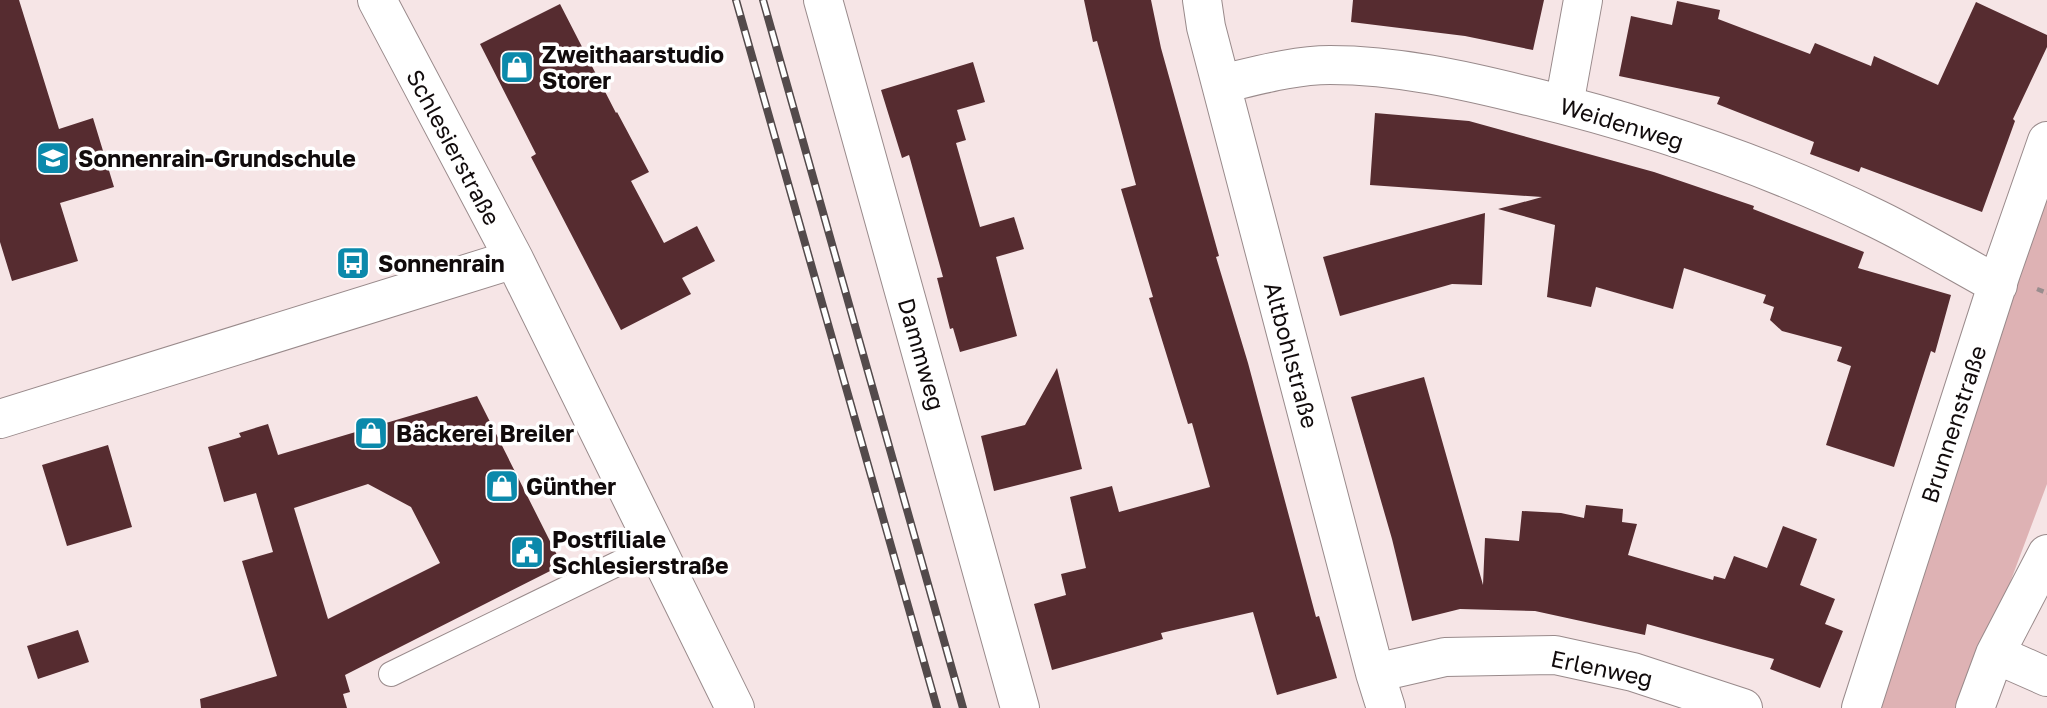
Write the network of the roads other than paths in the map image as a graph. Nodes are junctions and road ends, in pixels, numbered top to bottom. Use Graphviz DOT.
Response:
graph roads {
  1 [pos="377,0"];
  2 [pos="823,0"];
  3 [pos="1202,0"];
  4 [pos="1583,0"];
  5 [pos="1221,84"];
  6 [pos="1564,104"];
  7 [pos="2047,141"];
  8 [pos="514,259"];
  9 [pos="1998,285"];
  10 [pos="0,418"];
  11 [pos="654,546"];
  12 [pos="2047,554"];
  13 [pos="1995,654"];
  14 [pos="391,674"];
  15 [pos="2047,677"];
  16 [pos="1380,691"];
  17 [pos="735,708"];
  18 [pos="1020,708"];
  19 [pos="1743,708"];
  20 [pos="1861,708"];
  21 [pos="1975,708"];
  1 -- 8 [label="street, Schlesierstraße"];
  2 -- 18 [label="street, Dammweg"];
  3 -- 5 [label="street, Altbohlstraße"];
  4 -- 6 [label="street"];
  5 -- 6 [label="street, Weidenweg"];
  5 -- 16 [label="street, Altbohlstraße"];
  6 -- 9 [label="street, Weidenweg"];
  7 -- 9 [label="street, Brunnenstraße"];
  8 -- 10 [label="street"];
  8 -- 11 [label="street, Schlesierstraße"];
  9 -- 20 [label="street, Brunnenstraße"];
  11 -- 14 [label="lane"];
  11 -- 17 [label="street, Schlesierstraße"];
  12 -- 13 [label="street"];
  13 -- 15 [label="street"];
  13 -- 21 [label="street"];
  16 -- 19 [label="street, Erlenweg"];
}
